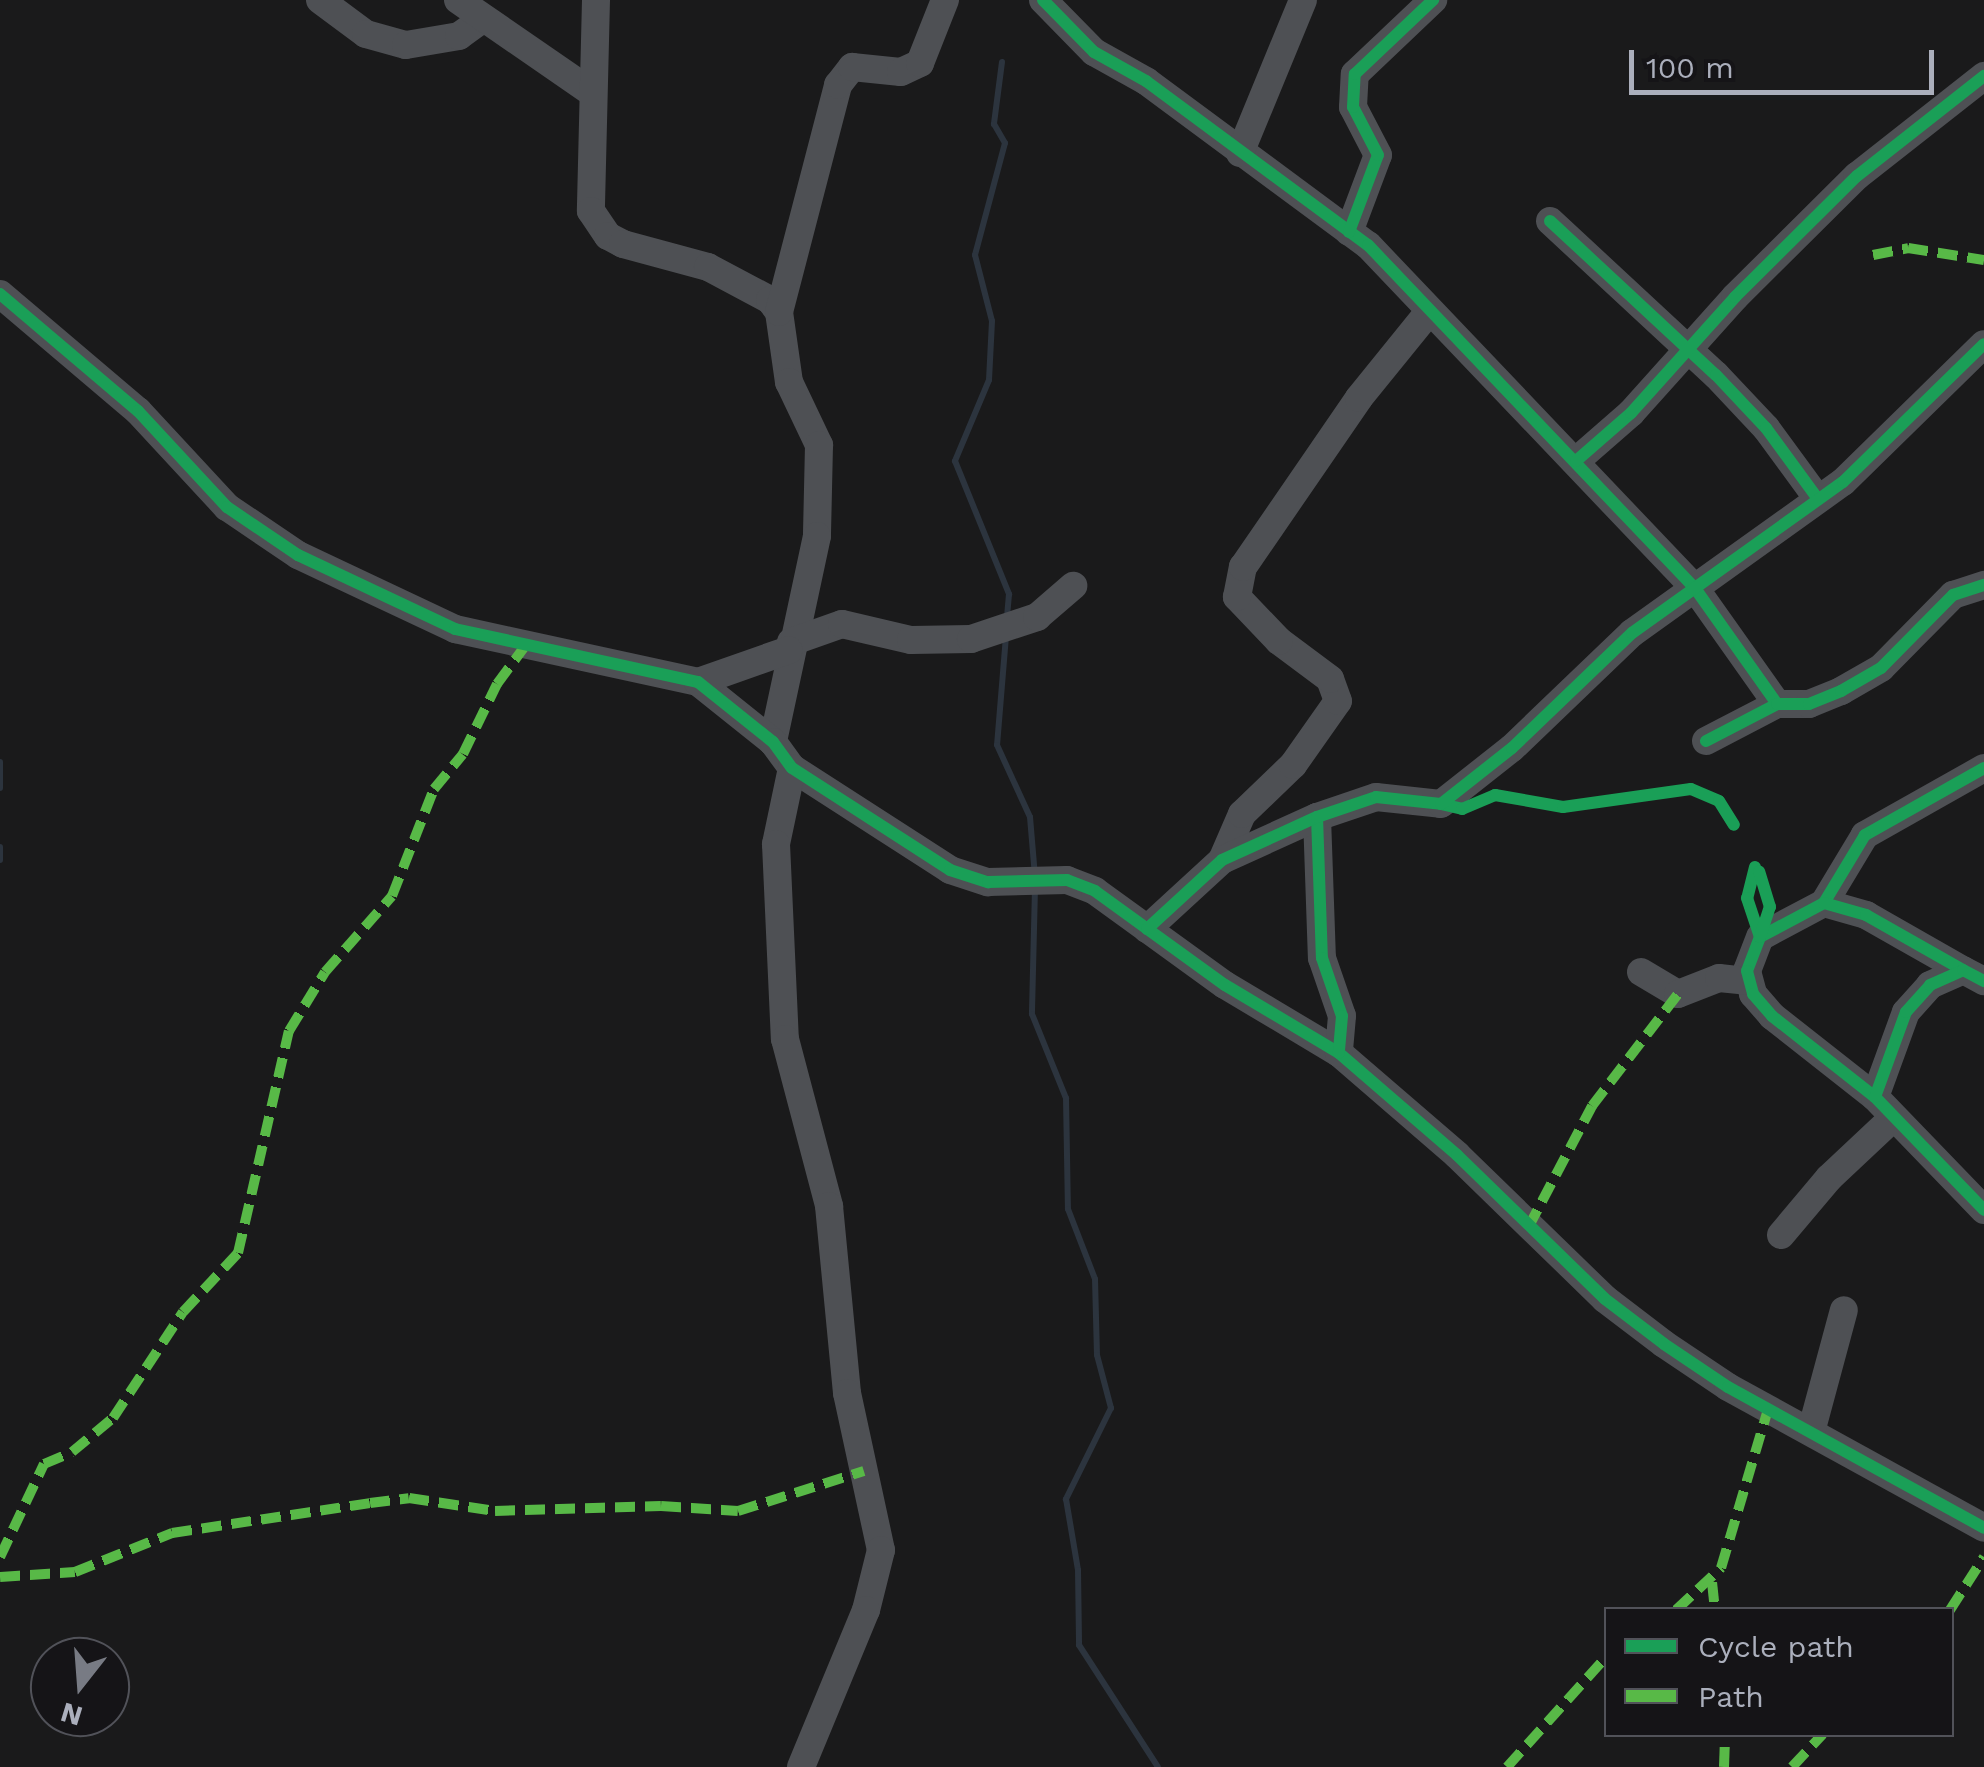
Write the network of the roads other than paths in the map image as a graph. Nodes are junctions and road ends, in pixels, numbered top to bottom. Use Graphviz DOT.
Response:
graph roads {
  1 [pos="320,0"];
  2 [pos="458,0"];
  3 [pos="596,0"];
  4 [pos="945,0"];
  5 [pos="1043,0"];
  6 [pos="1302,0"];
  7 [pos="1432,0"];
  8 [pos="480,21"];
  9 [pos="1984,76"];
  10 [pos="590,91"];
  11 [pos="1240,153"];
  12 [pos="1550,221"];
  13 [pos="1349,232"];
  14 [pos="0,294"];
  15 [pos="779,312"];
  16 [pos="1426,314"];
  17 [pos="1984,344"];
  18 [pos="1689,350"];
  19 [pos="1576,461"];
  20 [pos="1818,499"];
  21 [pos="1984,585"];
  22 [pos="1073,586"];
  23 [pos="1697,591"];
  24 [pos="790,646"];
  25 [pos="698,682"];
  26 [pos="1777,704"];
  27 [pos="1706,741"];
  28 [pos="773,742"];
  29 [pos="792,768"];
  30 [pos="1984,768"];
  31 [pos="1317,818"];
  32 [pos="1222,860"];
  33 [pos="1824,903"];
  34 [pos="1147,929"];
  35 [pos="1641,972"];
  36 [pos="1974,976"];
  37 [pos="1747,981"];
  38 [pos="1339,1052"];
  39 [pos="1884,1108"];
  40 [pos="1984,1210"];
  41 [pos="1782,1235"];
  42 [pos="1844,1310"];
  43 [pos="1811,1432"];
  44 [pos="1984,1528"];
  45 [pos="800,1767"];
  1 -- 8 [label="street"];
  2 -- 8 [label="street"];
  3 -- 10 [label="street"];
  4 -- 15 [label="street"];
  5 -- 11 [label="street"];
  6 -- 11 [label="street"];
  7 -- 13 [label="street"];
  8 -- 10 [label="street"];
  9 -- 18 [label="street"];
  10 -- 15 [label="street"];
  11 -- 13 [label="street"];
  12 -- 18 [label="street"];
  13 -- 16 [label="street"];
  14 -- 25 [label="street"];
  15 -- 24 [label="street"];
  16 -- 19 [label="street"];
  16 -- 32 [label="street"];
  17 -- 20 [label="street"];
  18 -- 19 [label="street"];
  18 -- 20 [label="street"];
  19 -- 23 [label="street"];
  20 -- 23 [label="street"];
  21 -- 26 [label="street"];
  22 -- 24 [label="street"];
  23 -- 26 [label="street"];
  23 -- 31 [label="street"];
  24 -- 25 [label="street"];
  24 -- 28 [label="street"];
  25 -- 28 [label="street"];
  26 -- 27 [label="street"];
  28 -- 29 [label="street"];
  29 -- 34 [label="street"];
  29 -- 45 [label="street"];
  30 -- 33 [label="street"];
  31 -- 32 [label="street"];
  31 -- 38 [label="street"];
  32 -- 34 [label="street"];
  33 -- 36 [label="street"];
  33 -- 37 [label="street"];
  34 -- 38 [label="street"];
  35 -- 37 [label="street"];
  36 -- 39 [label="street"];
  37 -- 39 [label="street"];
  38 -- 43 [label="street"];
  39 -- 40 [label="street"];
  39 -- 41 [label="street"];
  42 -- 43 [label="street"];
  43 -- 44 [label="street"];
}
